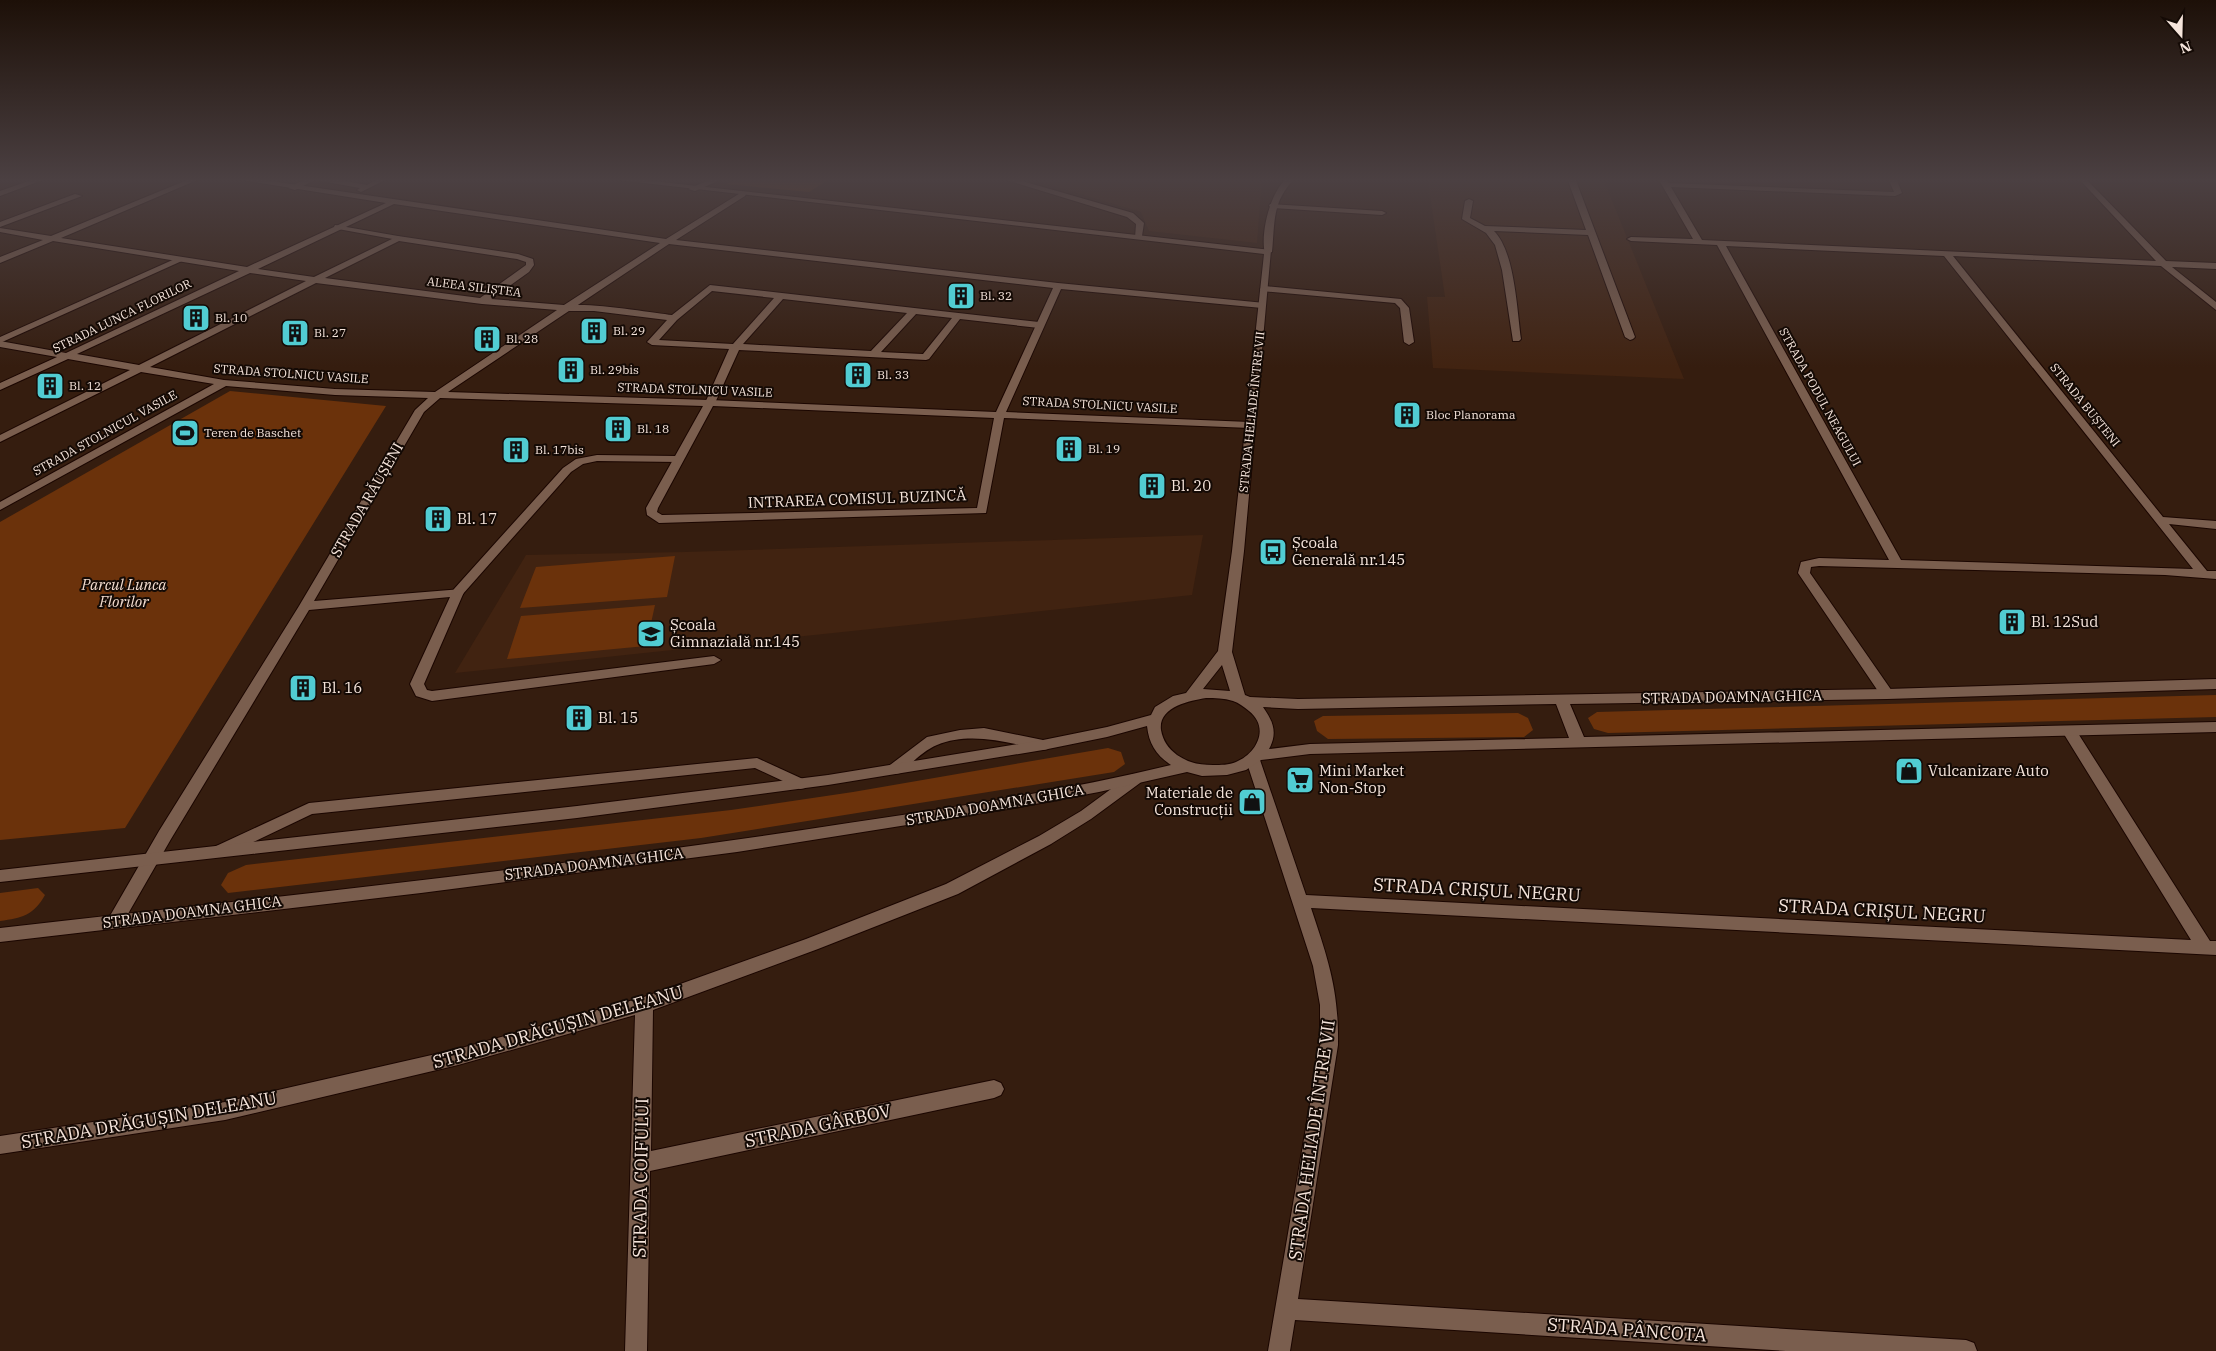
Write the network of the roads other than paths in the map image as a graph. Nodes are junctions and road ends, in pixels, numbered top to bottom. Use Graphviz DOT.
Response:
graph roads {
  1 [pos="47,241"];
  2 [pos="72,241"];
  3 [pos="308,241"];
  4 [pos="392,241"];
  5 [pos="417,241"];
  6 [pos="666,241"];
  7 [pos="1179,241"];
  8 [pos="1269,241"];
  9 [pos="1498,241"];
  10 [pos="1594,241"];
  11 [pos="1678,241"];
  12 [pos="2142,241"];
  13 [pos="1699,242"];
  14 [pos="1720,243"];
  15 [pos="1268,252"];
  16 [pos="1946,253"];
  17 [pos="0,260"];
  18 [pos="180,260"];
  19 [pos="2164,264"];
  20 [pos="2216,266"];
  21 [pos="247,270"];
  22 [pos="316,280"];
  23 [pos="1058,286"];
  24 [pos="1264,289"];
  25 [pos="781,296"];
  26 [pos="482,301"];
  27 [pos="1262,305"];
  28 [pos="2216,307"];
  29 [pos="565,308"];
  30 [pos="914,311"];
  31 [pos="958,316"];
  32 [pos="674,318"];
  33 [pos="1039,325"];
  34 [pos="1630,337"];
  35 [pos="1516,339"];
  36 [pos="0,340"];
  37 [pos="1409,342"];
  38 [pos="0,344"];
  39 [pos="735,347"];
  40 [pos="874,354"];
  41 [pos="68,356"];
  42 [pos="140,370"];
  43 [pos="224,383"];
  44 [pos="0,387"];
  45 [pos="436,396"];
  46 [pos="710,403"];
  47 [pos="1000,414"];
  48 [pos="1250,425"];
  49 [pos="0,439"];
  50 [pos="678,459"];
  51 [pos="0,507"];
  52 [pos="2161,520"];
  53 [pos="2216,525"];
  54 [pos="1897,564"];
  55 [pos="2203,574"];
  56 [pos="2216,575"];
  57 [pos="458,592"];
  58 [pos="305,606"];
  59 [pos="1225,652"];
  60 [pos="714,660"];
  61 [pos="2216,684"];
  62 [pos="1192,694"];
  63 [pos="1887,694"];
  64 [pos="1243,700"];
  65 [pos="1560,700"];
  66 [pos="1154,719"];
  67 [pos="2216,727"];
  68 [pos="2069,731"];
  69 [pos="1579,743"];
  70 [pos="1043,745"];
  71 [pos="1257,757"];
  72 [pos="1184,767"];
  73 [pos="895,769"];
  74 [pos="1135,779"];
  75 [pos="800,784"];
  76 [pos="217,852"];
  77 [pos="150,860"];
  78 [pos="0,876"];
  79 [pos="1301,901"];
  80 [pos="115,921"];
  81 [pos="0,935"];
  82 [pos="2210,948"];
  83 [pos="644,1005"];
  84 [pos="994,1089"];
  85 [pos="0,1145"];
  86 [pos="642,1163"];
  87 [pos="1287,1309"];
  88 [pos="636,1351"];
  89 [pos="1279,1351"];
  90 [pos="1966,1351"];
  1 -- 17 [label="street"];
  2 -- 18 [label="street, ALEEA SILIȘTEA"];
  3 -- 21 [label="street, STRADA LUNCA FLORILOR"];
  4 -- 22 [label="street"];
  5 -- 26 [label="street"];
  6 -- 23 [label="street"];
  6 -- 29 [label="street, STRADA RĂUȘENI"];
  7 -- 15 [label="street"];
  8 -- 15 [label="street, STRADA HELIADE ÎNTRE VII"];
  9 -- 35 [label="street"];
  10 -- 34 [label="street"];
  11 -- 13 [label="street"];
  12 -- 19 [label="street"];
  13 -- 14 [label="street"];
  14 -- 16 [label="street"];
  14 -- 54 [label="street, STRADA PODUL NEAGULUI"];
  15 -- 24 [label="street, STRADA HELIADE ÎNTRE VII"];
  16 -- 19 [label="street"];
  16 -- 52 [label="street, STRADA BUȘTENI"];
  18 -- 21 [label="street, ALEEA SILIȘTEA"];
  18 -- 36 [label="street"];
  19 -- 20 [label="street"];
  19 -- 28 [label="street"];
  21 -- 22 [label="street, ALEEA SILIȘTEA"];
  21 -- 41 [label="street, STRADA LUNCA FLORILOR"];
  22 -- 26 [label="street, ALEEA SILIȘTEA"];
  22 -- 42 [label="street"];
  23 -- 27 [label="street"];
  23 -- 33 [label="street, INTRAREA COMISUL BUZINCĂ"];
  24 -- 27 [label="street, STRADA HELIADE ÎNTRE VII"];
  24 -- 37 [label="street"];
  25 -- 30 [label="street"];
  25 -- 32 [label="street"];
  25 -- 39 [label="street, INTRAREA COMISUL BUZINCĂ"];
  26 -- 29 [label="street, ALEEA SILIȘTEA"];
  27 -- 48 [label="street, STRADA HELIADE ÎNTRE VII"];
  29 -- 32 [label="street, ALEEA SILIȘTEA"];
  29 -- 45 [label="street, STRADA RĂUȘENI"];
  30 -- 31 [label="street"];
  30 -- 40 [label="street"];
  31 -- 33 [label="street"];
  31 -- 40 [label="street"];
  32 -- 39 [label="street"];
  33 -- 47 [label="street, INTRAREA COMISUL BUZINCĂ"];
  38 -- 41 [label="street, STRADA STOLNICU VASILE"];
  39 -- 40 [label="street"];
  39 -- 46 [label="street, INTRAREA COMISUL BUZINCĂ"];
  41 -- 42 [label="street, STRADA STOLNICU VASILE"];
  41 -- 44 [label="street, STRADA LUNCA FLORILOR"];
  42 -- 43 [label="street, STRADA STOLNICU VASILE"];
  42 -- 49 [label="street"];
  43 -- 45 [label="street, STRADA STOLNICU VASILE"];
  43 -- 51 [label="street, STRADA STOLNICUL VASILE"];
  45 -- 46 [label="street, STRADA STOLNICU VASILE"];
  45 -- 58 [label="street, STRADA RĂUȘENI"];
  46 -- 47 [label="street, STRADA STOLNICU VASILE"];
  46 -- 50 [label="street, INTRAREA COMISUL BUZINCĂ"];
  47 -- 48 [label="street, STRADA STOLNICU VASILE"];
  47 -- 50 [label="street, INTRAREA COMISUL BUZINCĂ"];
  48 -- 59 [label="street, STRADA HELIADE ÎNTRE VII"];
  50 -- 57 [label="street"];
  52 -- 53 [label="street"];
  52 -- 55 [label="street, STRADA BUȘTENI"];
  54 -- 55 [label="street"];
  54 -- 63 [label="street"];
  55 -- 56 [label="street"];
  57 -- 58 [label="street"];
  57 -- 60 [label="street"];
  58 -- 77 [label="street, STRADA RĂUȘENI"];
  59 -- 62 [label="street"];
  59 -- 64 [label="street, STRADA HELIADE ÎNTRE VII"];
  61 -- 63 [label="street, STRADA DOAMNA GHICA"];
  62 -- 64 [label="street, STRADA DOAMNA GHICA"];
  62 -- 66 [label="street, STRADA DOAMNA GHICA"];
  63 -- 65 [label="street, STRADA DOAMNA GHICA"];
  64 -- 65 [label="street, STRADA DOAMNA GHICA"];
  64 -- 71 [label="street"];
  65 -- 69 [label="street"];
  66 -- 70 [label="street"];
  66 -- 72 [label="street, STRADA DOAMNA GHICA"];
  67 -- 68 [label="street, STRADA DOAMNA GHICA"];
  68 -- 69 [label="street, STRADA DOAMNA GHICA"];
  68 -- 82 [label="street, STRADA CRIȘUL NEGRU"];
  69 -- 71 [label="street, STRADA DOAMNA GHICA"];
  70 -- 73 [label="street"];
  70 -- 73 [label="street"];
  71 -- 72 [label="street, STRADA DOAMNA GHICA"];
  71 -- 79 [label="street, STRADA HELIADE ÎNTRE VII"];
  72 -- 74 [label="street, STRADA DOAMNA GHICA"];
  73 -- 75 [label="street"];
  74 -- 80 [label="street, STRADA DOAMNA GHICA"];
  74 -- 83 [label="street, STRADA DRĂGUȘIN DELEANU"];
  75 -- 76 [label="street"];
  75 -- 76 [label="street"];
  76 -- 77 [label="street"];
  77 -- 78 [label="street"];
  77 -- 80 [label="street, STRADA RĂUȘENI"];
  79 -- 82 [label="street, STRADA CRIȘUL NEGRU"];
  79 -- 87 [label="street, STRADA HELIADE ÎNTRE VII"];
  80 -- 81 [label="street, STRADA DOAMNA GHICA"];
  83 -- 85 [label="street, STRADA DRĂGUȘIN DELEANU"];
  83 -- 86 [label="street, STRADA COIFULUI"];
  84 -- 86 [label="street, STRADA GÂRBOV"];
  86 -- 88 [label="street, STRADA COIFULUI"];
  87 -- 89 [label="street, STRADA HELIADE ÎNTRE VII"];
  87 -- 90 [label="street, STRADA PÂNCOTA"];
}
